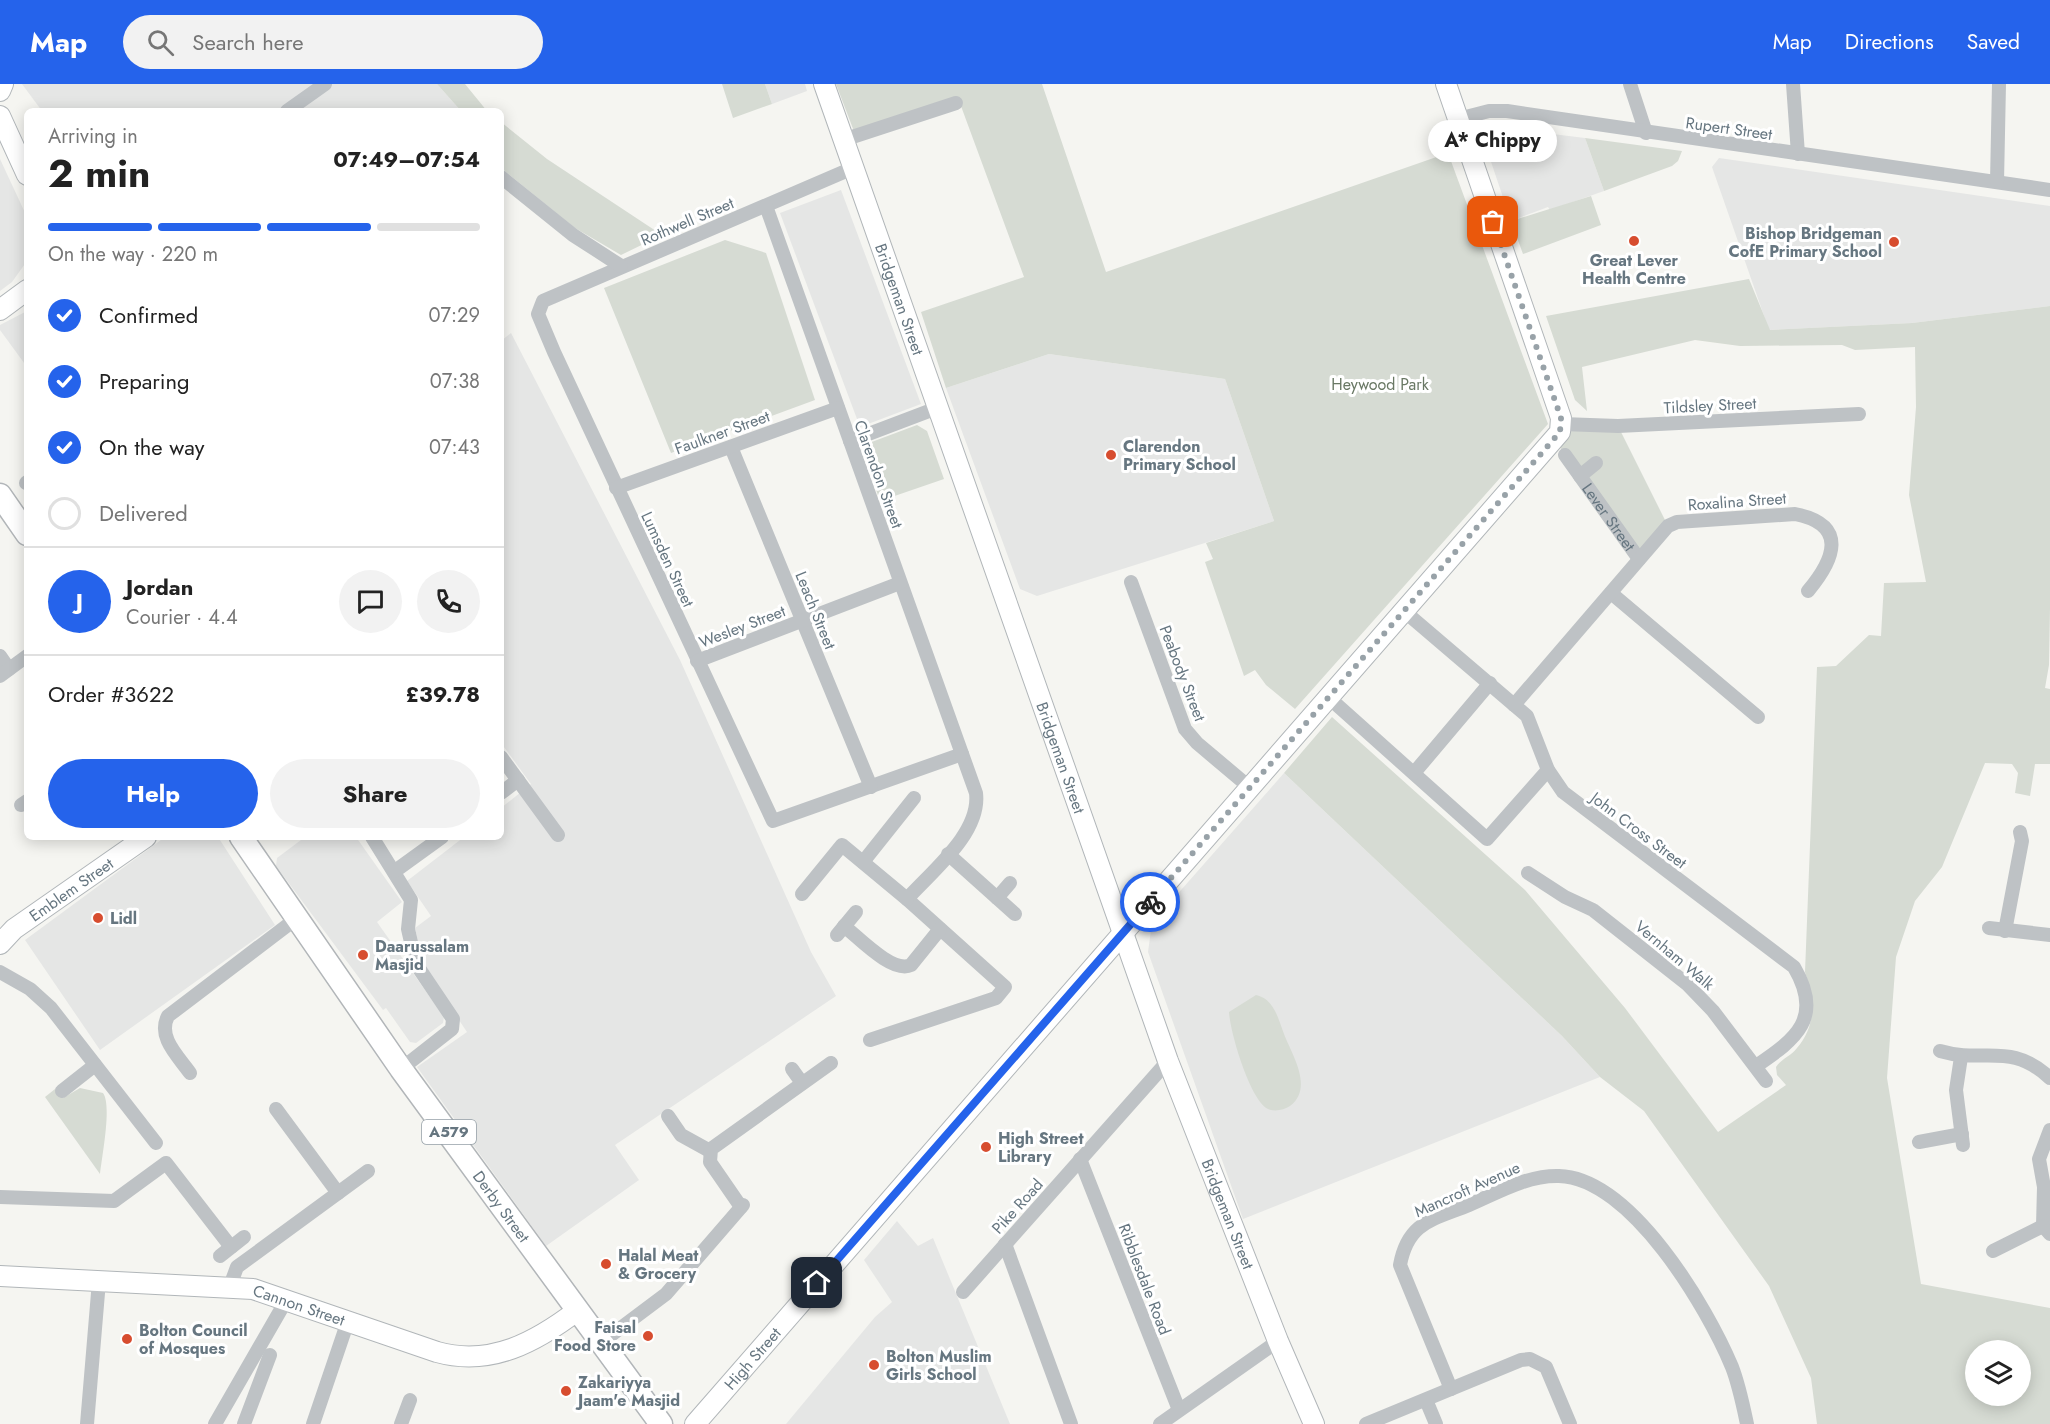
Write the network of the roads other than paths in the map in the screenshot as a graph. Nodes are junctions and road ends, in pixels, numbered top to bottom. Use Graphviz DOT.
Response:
graph roads {
  1 [pos="3,84"];
  2 [pos="325,84"];
  3 [pos="824,84"];
  4 [pos="1446,84"];
  5 [pos="1630,84"];
  6 [pos="1793,84"];
  7 [pos="1999,84"];
  8 [pos="0,91"];
  9 [pos="956,103"];
  10 [pos="291,108"];
  11 [pos="0,116"];
  12 [pos="1458,119"];
  13 [pos="1646,133"];
  14 [pos="843,140"];
  15 [pos="1798,154"];
  16 [pos="24,168"];
  17 [pos="853,168"];
  18 [pos="504,179"];
  19 [pos="1997,182"];
  20 [pos="2050,190"];
  21 [pos="766,206"];
  22 [pos="621,266"];
  23 [pos="24,292"];
  24 [pos="539,309"];
  25 [pos="0,310"];
  26 [pos="838,408"];
  27 [pos="937,408"];
  28 [pos="1859,414"];
  29 [pos="1562,424"];
  30 [pos="850,441"];
  31 [pos="731,447"];
  32 [pos="1566,455"];
  33 [pos="1596,463"];
  34 [pos="1580,476"];
  35 [pos="616,488"];
  36 [pos="0,495"];
  37 [pos="24,530"];
  38 [pos="1639,559"];
  39 [pos="1131,582"];
  40 [pos="900,583"];
  41 [pos="1808,591"];
  42 [pos="1611,593"];
  43 [pos="1404,611"];
  44 [pos="802,621"];
  45 [pos="0,656"];
  46 [pos="24,658"];
  47 [pos="697,661"];
  48 [pos="5,672"];
  49 [pos="1490,683"];
  50 [pos="1327,696"];
  51 [pos="1514,705"];
  52 [pos="1758,717"];
  53 [pos="962,754"];
  54 [pos="504,761"];
  55 [pos="1548,770"];
  56 [pos="1414,773"];
  57 [pos="518,780"];
  58 [pos="1248,786"];
  59 [pos="871,787"];
  60 [pos="504,791"];
  61 [pos="905,802"];
  62 [pos="2020,832"];
  63 [pos="558,835"];
  64 [pos="142,840"];
  65 [pos="243,840"];
  66 [pos="374,840"];
  67 [pos="438,840"];
  68 [pos="948,854"];
  69 [pos="863,862"];
  70 [pos="395,872"];
  71 [pos="1528,873"];
  72 [pos="1010,883"];
  73 [pos="802,894"];
  74 [pos="997,898"];
  75 [pos="907,899"];
  76 [pos="855,912"];
  77 [pos="1015,914"];
  78 [pos="297,918"];
  79 [pos="1989,928"];
  80 [pos="940,929"];
  81 [pos="2006,931"];
  82 [pos="1122,933"];
  83 [pos="2050,934"];
  84 [pos="0,944"];
  85 [pos="0,972"];
  86 [pos="870,1040"];
  87 [pos="1940,1050"];
  88 [pos="1961,1057"];
  89 [pos="1167,1061"];
  90 [pos="831,1063"];
  91 [pos="95,1065"];
  92 [pos="1755,1066"];
  93 [pos="401,1069"];
  94 [pos="792,1069"];
  95 [pos="190,1073"];
  96 [pos="2050,1078"];
  97 [pos="1766,1081"];
  98 [pos="802,1083"];
  99 [pos="62,1091"];
  100 [pos="276,1109"];
  101 [pos="668,1116"];
  102 [pos="2050,1130"];
  103 [pos="1919,1142"];
  104 [pos="156,1143"];
  105 [pos="710,1151"];
  106 [pos="1080,1159"];
  107 [pos="368,1171"];
  108 [pos="338,1193"];
  109 [pos="0,1197"];
  110 [pos="2047,1230"];
  111 [pos="244,1237"];
  112 [pos="1005,1244"];
  113 [pos="1993,1251"];
  114 [pos="0,1276"];
  115 [pos="99,1281"];
  116 [pos="230,1286"];
  117 [pos="963,1292"];
  118 [pos="286,1299"];
  119 [pos="578,1310"];
  120 [pos="348,1321"];
  121 [pos="1278,1341"];
  122 [pos="602,1342"];
  123 [pos="270,1355"];
  124 [pos="1451,1389"];
  125 [pos="410,1400"];
  126 [pos="1426,1400"];
  127 [pos="1179,1410"];
  128 [pos="87,1424"];
  129 [pos="215,1424"];
  130 [pos="244,1424"];
  131 [pos="314,1424"];
  132 [pos="401,1424"];
  133 [pos="661,1424"];
  134 [pos="695,1424"];
  135 [pos="1071,1424"];
  136 [pos="1160,1424"];
  137 [pos="1314,1424"];
  138 [pos="1366,1424"];
  139 [pos="1436,1424"];
  140 [pos="1570,1424"];
  141 [pos="1748,1424"];
  1 -- 8 [label="street"];
  2 -- 10 [label="street"];
  3 -- 14 [label="street, Bridgeman Street"];
  4 -- 12 [label="street"];
  5 -- 13 [label="street"];
  6 -- 15 [label="street"];
  7 -- 19 [label="street"];
  9 -- 14 [label="street"];
  11 -- 16 [label="street"];
  12 -- 13 [label="street, Rupert Street"];
  12 -- 29 [label="street"];
  13 -- 15 [label="street, Rupert Street"];
  14 -- 17 [label="street, Bridgeman Street"];
  15 -- 19 [label="street, Rupert Street"];
  17 -- 21 [label="street, Rothwell Street"];
  17 -- 27 [label="street, Bridgeman Street"];
  18 -- 22 [label="street"];
  19 -- 20 [label="street, Rupert Street"];
  21 -- 22 [label="street, Rothwell Street"];
  21 -- 26 [label="street, Clarendon Street"];
  22 -- 24 [label="street, Rothwell Street"];
  23 -- 25 [label="street"];
  24 -- 35 [label="street, Lumsden Street"];
  26 -- 30 [label="street, Clarendon Street"];
  26 -- 31 [label="street, Faulkner Street"];
  27 -- 30 [label="street"];
  27 -- 82 [label="street, Bridgeman Street"];
  28 -- 29 [label="street, Tildsley Street"];
  29 -- 43 [label="street, High Street"];
  30 -- 40 [label="street, Clarendon Street"];
  31 -- 35 [label="street, Faulkner Street"];
  31 -- 44 [label="street, Leach Street"];
  32 -- 34 [label="street, Lever Street"];
  33 -- 34 [label="street, Lever Street"];
  34 -- 38 [label="street, Lever Street"];
  35 -- 47 [label="street, Lumsden Street"];
  36 -- 37 [label="main road"];
  38 -- 41 [label="street, Roxalina Street"];
  38 -- 42 [label="street, Roxalina Street"];
  39 -- 58 [label="street, Peabody Street"];
  40 -- 44 [label="street, Wesley Street"];
  40 -- 53 [label="street, Clarendon Street"];
  42 -- 51 [label="street, Roxalina Street"];
  42 -- 52 [label="street"];
  43 -- 49 [label="street, John Cross Street"];
  43 -- 50 [label="street, High Street"];
  44 -- 47 [label="street, Wesley Street"];
  44 -- 59 [label="street, Leach Street"];
  45 -- 48 [label="street"];
  46 -- 48 [label="street"];
  47 -- 59 [label="street, Lumsden Street"];
  49 -- 51 [label="street, John Cross Street"];
  49 -- 56 [label="street"];
  50 -- 56 [label="street"];
  50 -- 58 [label="street, High Street"];
  51 -- 55 [label="street, John Cross Street"];
  53 -- 59 [label="street"];
  53 -- 68 [label="street, Clarendon Street"];
  54 -- 57 [label="street"];
  55 -- 56 [label="street"];
  55 -- 92 [label="street, John Cross Street"];
  57 -- 60 [label="street"];
  57 -- 63 [label="street"];
  58 -- 82 [label="street, High Street"];
  61 -- 69 [label="street"];
  62 -- 81 [label="street"];
  64 -- 84 [label="street, Emblem Street"];
  65 -- 78 [label="main road, Derby Street / A579"];
  66 -- 70 [label="street"];
  67 -- 70 [label="street"];
  68 -- 74 [label="street"];
  68 -- 75 [label="street, Clarendon Street"];
  69 -- 73 [label="street"];
  69 -- 75 [label="street"];
  70 -- 93 [label="street"];
  71 -- 92 [label="street, Vernham Walk"];
  72 -- 74 [label="street"];
  74 -- 77 [label="street"];
  75 -- 80 [label="street"];
  76 -- 80 [label="street"];
  78 -- 93 [label="main road, Derby Street / A579"];
  78 -- 95 [label="street"];
  79 -- 81 [label="street"];
  80 -- 86 [label="street"];
  81 -- 83 [label="street"];
  82 -- 89 [label="street, Bridgeman Street"];
  82 -- 134 [label="street, High Street"];
  85 -- 91 [label="street"];
  87 -- 88 [label="street"];
  88 -- 96 [label="street"];
  88 -- 103 [label="street"];
  89 -- 106 [label="street, Pike Road"];
  89 -- 121 [label="street, Bridgeman Street"];
  90 -- 98 [label="street"];
  91 -- 99 [label="street"];
  91 -- 104 [label="street"];
  92 -- 97 [label="street, Vernham Walk"];
  93 -- 119 [label="main road, Derby Street / A579"];
  94 -- 98 [label="street"];
  98 -- 105 [label="street"];
  100 -- 108 [label="street"];
  101 -- 105 [label="street"];
  102 -- 110 [label="street"];
  105 -- 122 [label="street"];
  106 -- 112 [label="street, Pike Road"];
  106 -- 127 [label="street, Ribblesdale Road"];
  107 -- 108 [label="street"];
  108 -- 116 [label="street"];
  109 -- 111 [label="street"];
  110 -- 113 [label="street"];
  112 -- 117 [label="street, Pike Road"];
  112 -- 135 [label="street"];
  114 -- 115 [label="street, Cannon Street"];
  115 -- 116 [label="street, Cannon Street"];
  115 -- 128 [label="street"];
  116 -- 118 [label="street, Cannon Street"];
  118 -- 120 [label="street, Cannon Street"];
  118 -- 129 [label="street"];
  119 -- 120 [label="street, Cannon Street"];
  119 -- 122 [label="main road, Derby Street / A579"];
  120 -- 131 [label="street"];
  121 -- 127 [label="street"];
  121 -- 137 [label="street, Bridgeman Street"];
  122 -- 133 [label="main road, Derby Street / A579"];
  123 -- 130 [label="street"];
  124 -- 126 [label="street"];
  124 -- 140 [label="street"];
  124 -- 141 [label="street, Mancroft Avenue"];
  125 -- 132 [label="street"];
  126 -- 138 [label="street"];
  126 -- 139 [label="street"];
  127 -- 136 [label="street"];
}
